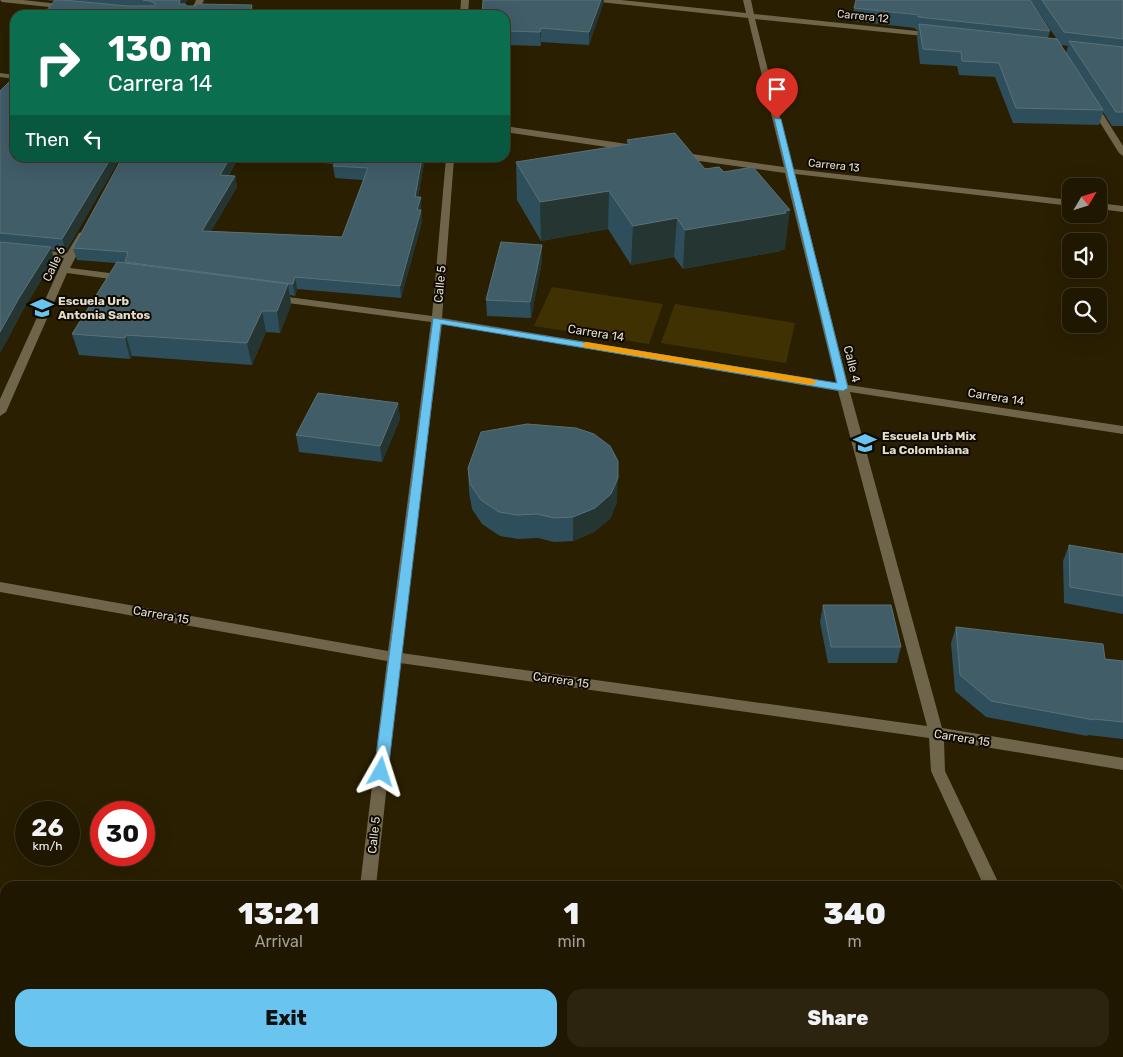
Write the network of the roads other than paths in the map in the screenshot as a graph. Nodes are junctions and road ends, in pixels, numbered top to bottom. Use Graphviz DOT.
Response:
graph roads {
  1 [pos="2,0"];
  2 [pos="600,0"];
  3 [pos="747,0"];
  4 [pos="49,2"];
  5 [pos="76,7"];
  6 [pos="750,16"];
  7 [pos="938,36"];
  8 [pos="1087,96"];
  9 [pos="510,130"];
  10 [pos="643,150"];
  11 [pos="1123,152"];
  12 [pos="672,154"];
  13 [pos="450,162"];
  14 [pos="790,171"];
  15 [pos="1062,202"];
  16 [pos="1108,207"];
  17 [pos="1123,209"];
  18 [pos="88,224"];
  19 [pos="26,252"];
  20 [pos="70,256"];
  21 [pos="64,270"];
  22 [pos="133,279"];
  23 [pos="260,296"];
  24 [pos="436,320"];
  25 [pos="843,388"];
  26 [pos="0,412"];
  27 [pos="1123,430"];
  28 [pos="0,587"];
  29 [pos="394,657"];
  30 [pos="936,733"];
  31 [pos="1123,764"];
  32 [pos="369,881"];
  33 [pos="990,881"];
  1 -- 4 [label="street"];
  2 -- 6 [label="street, Carrera 12"];
  3 -- 6 [label="street, Calle 4"];
  4 -- 5 [label="street"];
  6 -- 7 [label="street, Carrera 12"];
  6 -- 14 [label="street, Calle 4"];
  8 -- 11 [label="street"];
  9 -- 10 [label="street"];
  12 -- 14 [label="street, Carrera 13"];
  13 -- 24 [label="street, Calle 5"];
  14 -- 15 [label="street, Carrera 13"];
  14 -- 25 [label="street, Calle 4"];
  16 -- 17 [label="street"];
  18 -- 20 [label="street, Calle 6"];
  19 -- 20 [label="street"];
  20 -- 21 [label="street, Calle 6"];
  21 -- 22 [label="street"];
  21 -- 26 [label="street, Calle 6"];
  23 -- 24 [label="street, Carrera 14"];
  24 -- 25 [label="street, Carrera 14"];
  24 -- 29 [label="street, Calle 5"];
  25 -- 27 [label="street, Carrera 14"];
  25 -- 30 [label="street, Calle 4"];
  28 -- 29 [label="street, Carrera 15"];
  29 -- 30 [label="street, Carrera 15"];
  29 -- 32 [label="street, Calle 5"];
  30 -- 31 [label="street, Carrera 15"];
  30 -- 33 [label="street, Calle 4"];
}
